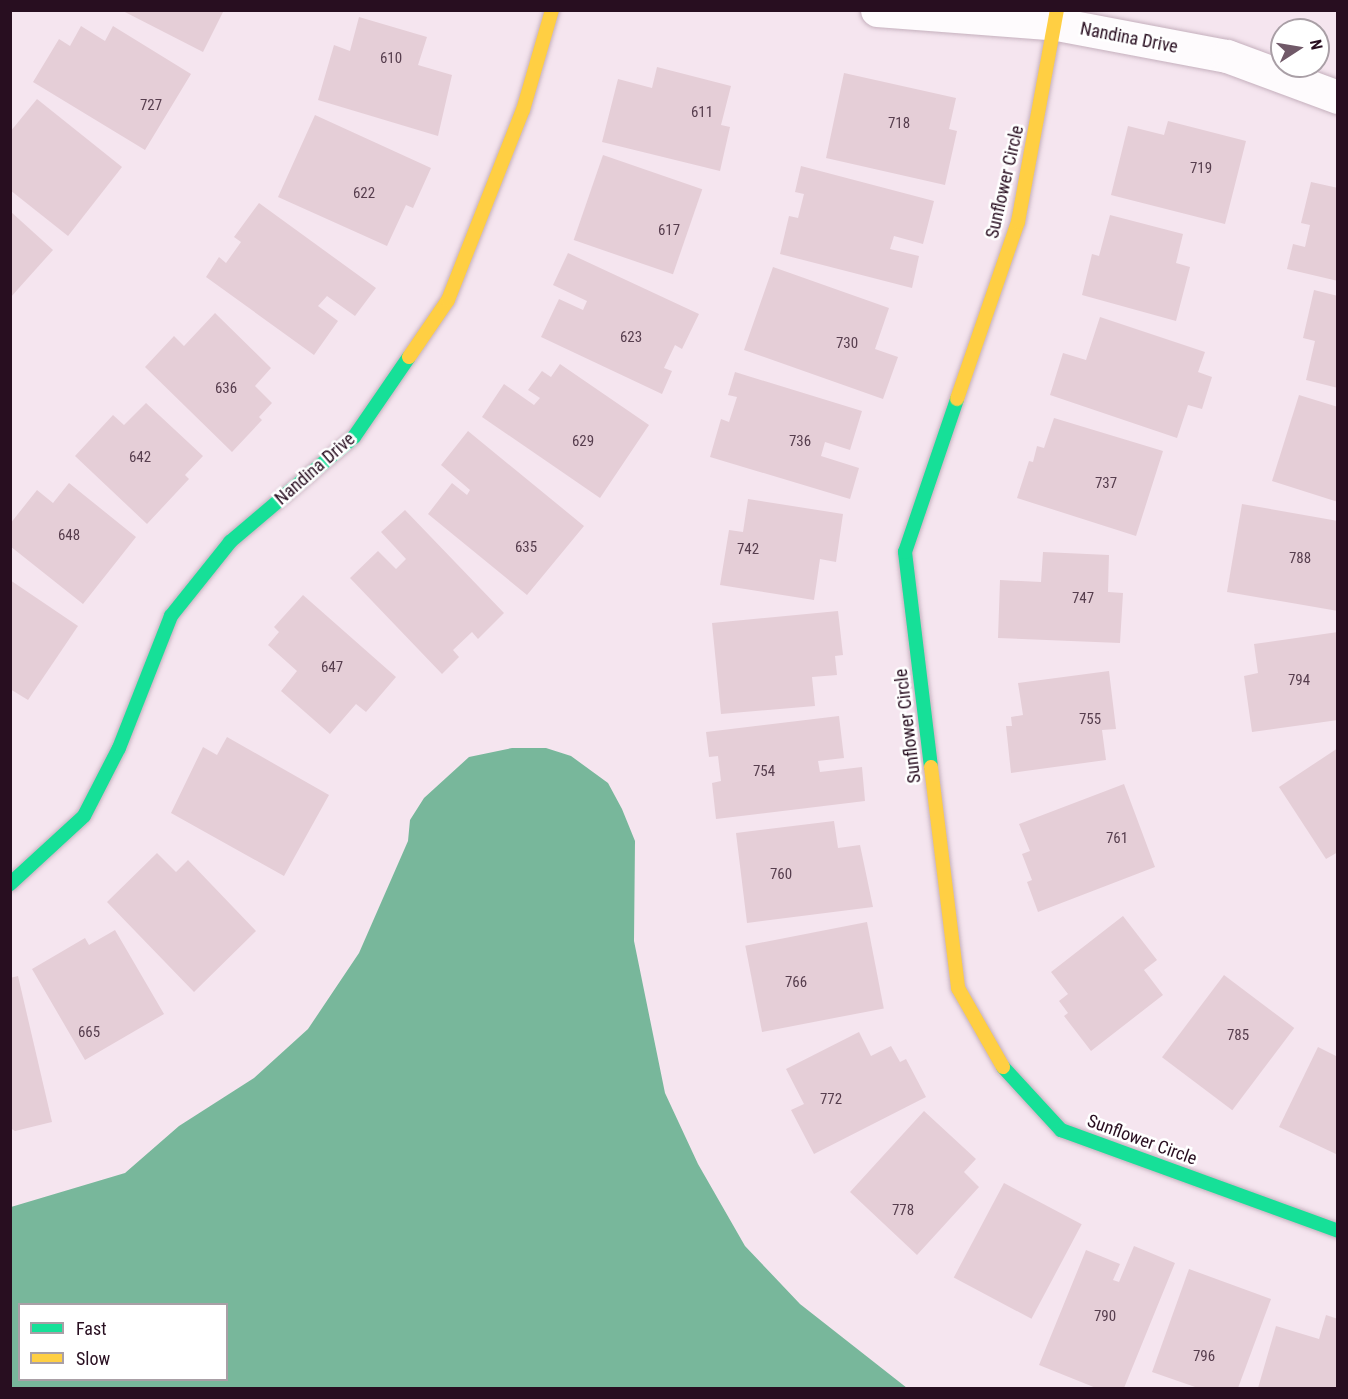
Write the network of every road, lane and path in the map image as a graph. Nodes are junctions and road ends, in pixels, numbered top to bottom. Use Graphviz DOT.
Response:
graph roads {
  1 [pos="552,10"];
  2 [pos="877,10"];
  3 [pos="1057,17"];
  4 [pos="1338,97"];
  5 [pos="10,884"];
  6 [pos="1338,1231"];
  1 -- 5 [label="street, Nandina Drive"];
  2 -- 3 [label="street, Nandina Drive"];
  3 -- 4 [label="street, Nandina Drive"];
  3 -- 6 [label="street, Sunflower Circle"];
}
